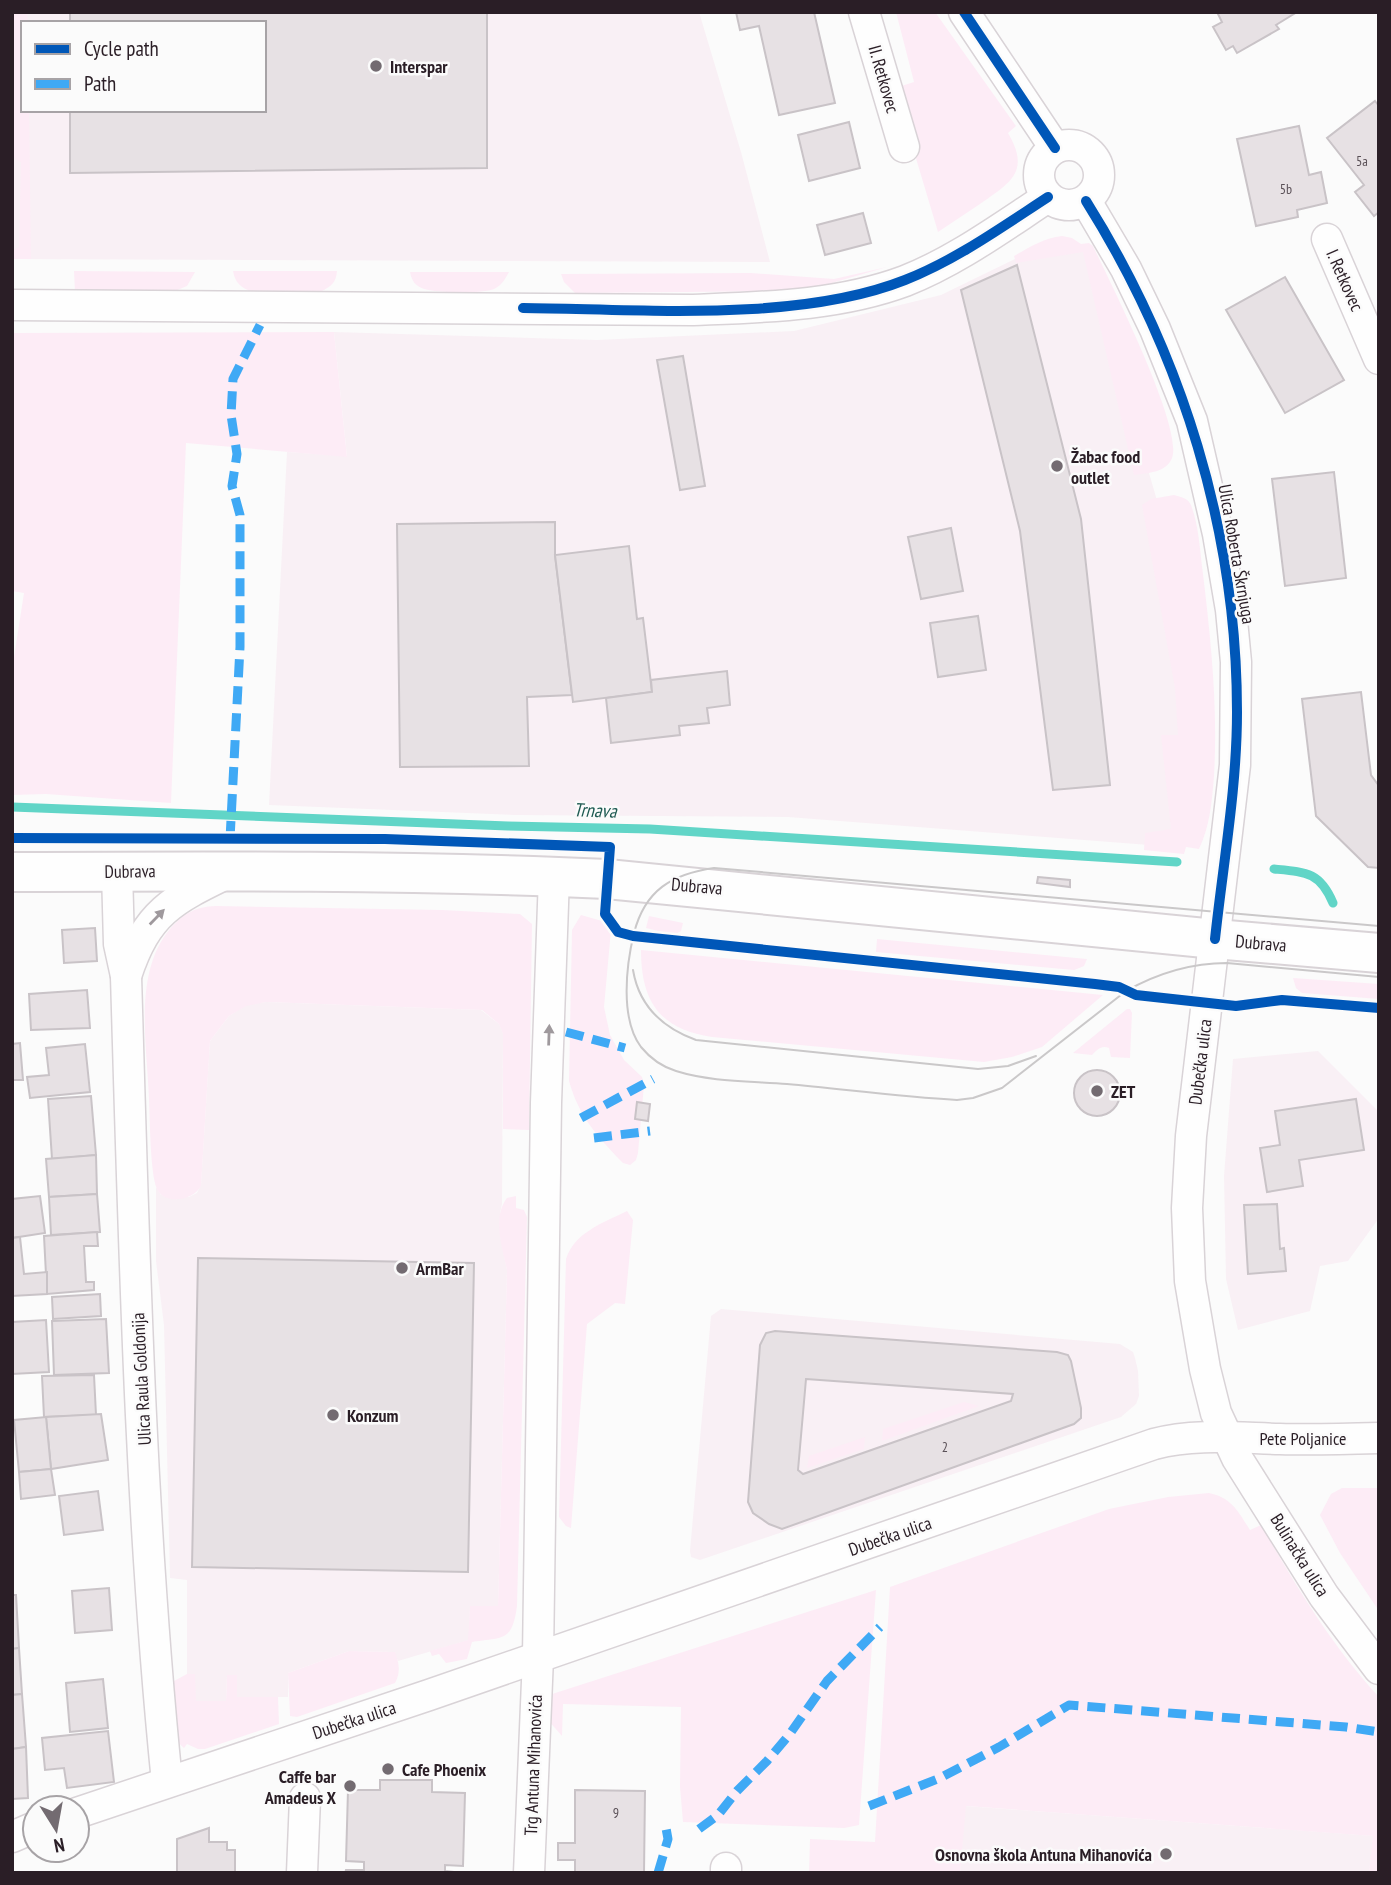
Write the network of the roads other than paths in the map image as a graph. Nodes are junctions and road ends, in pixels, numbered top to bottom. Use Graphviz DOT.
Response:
graph roads {
  1 [pos="864,12"];
  2 [pos="964,12"];
  3 [pos="904,147"];
  4 [pos="1055,148"];
  5 [pos="1048,197"];
  6 [pos="1086,201"];
  7 [pos="1327,239"];
  8 [pos="12,304"];
  9 [pos="1379,359"];
  10 [pos="235,870"];
  11 [pos="117,871"];
  12 [pos="12,872"];
  13 [pos="554,876"];
  14 [pos="1215,939"];
  15 [pos="1379,953"];
  16 [pos="126,976"];
  17 [pos="1227,1438"];
  18 [pos="1379,1438"];
  19 [pos="538,1657"];
  20 [pos="1379,1669"];
  21 [pos="167,1782"];
  22 [pos="305,1798"];
  23 [pos="91,1808"];
  24 [pos="302,1873"];
  25 [pos="529,1873"];
  1 -- 3 [label="street, II. Retkovec"];
  2 -- 4 [label="street"];
  4 -- 5 [label="street"];
  4 -- 6 [label="street"];
  5 -- 6 [label="street"];
  5 -- 8 [label="street"];
  6 -- 14 [label="street, Ulica Roberta Škrnjuga"];
  7 -- 9 [label="street, I. Retkovec"];
  10 -- 11 [label="main road, Dubrava"];
  10 -- 13 [label="main road, Dubrava"];
  16 -- 10 [label="street, Ulica Raula Goldonija, one-way"];
  11 -- 12 [label="main road, Dubrava"];
  11 -- 16 [label="street, Ulica Raula Goldonija"];
  13 -- 14 [label="main road, Dubrava"];
  19 -- 13 [label="street, Trg Antuna Mihanovića, one-way"];
  14 -- 15 [label="main road, Dubrava"];
  14 -- 17 [label="street, Dubečka ulica"];
  16 -- 21 [label="street, Ulica Raula Goldonija"];
  17 -- 18 [label="street, Pete Poljanice"];
  17 -- 19 [label="street, Dubečka ulica"];
  17 -- 20 [label="street, Bulinačka ulica"];
  19 -- 21 [label="street, Dubečka ulica"];
  19 -- 25 [label="street, Trg Antuna Mihanovića"];
  21 -- 23 [label="street, Dubečka ulica"];
  22 -- 24 [label="street"];
}
